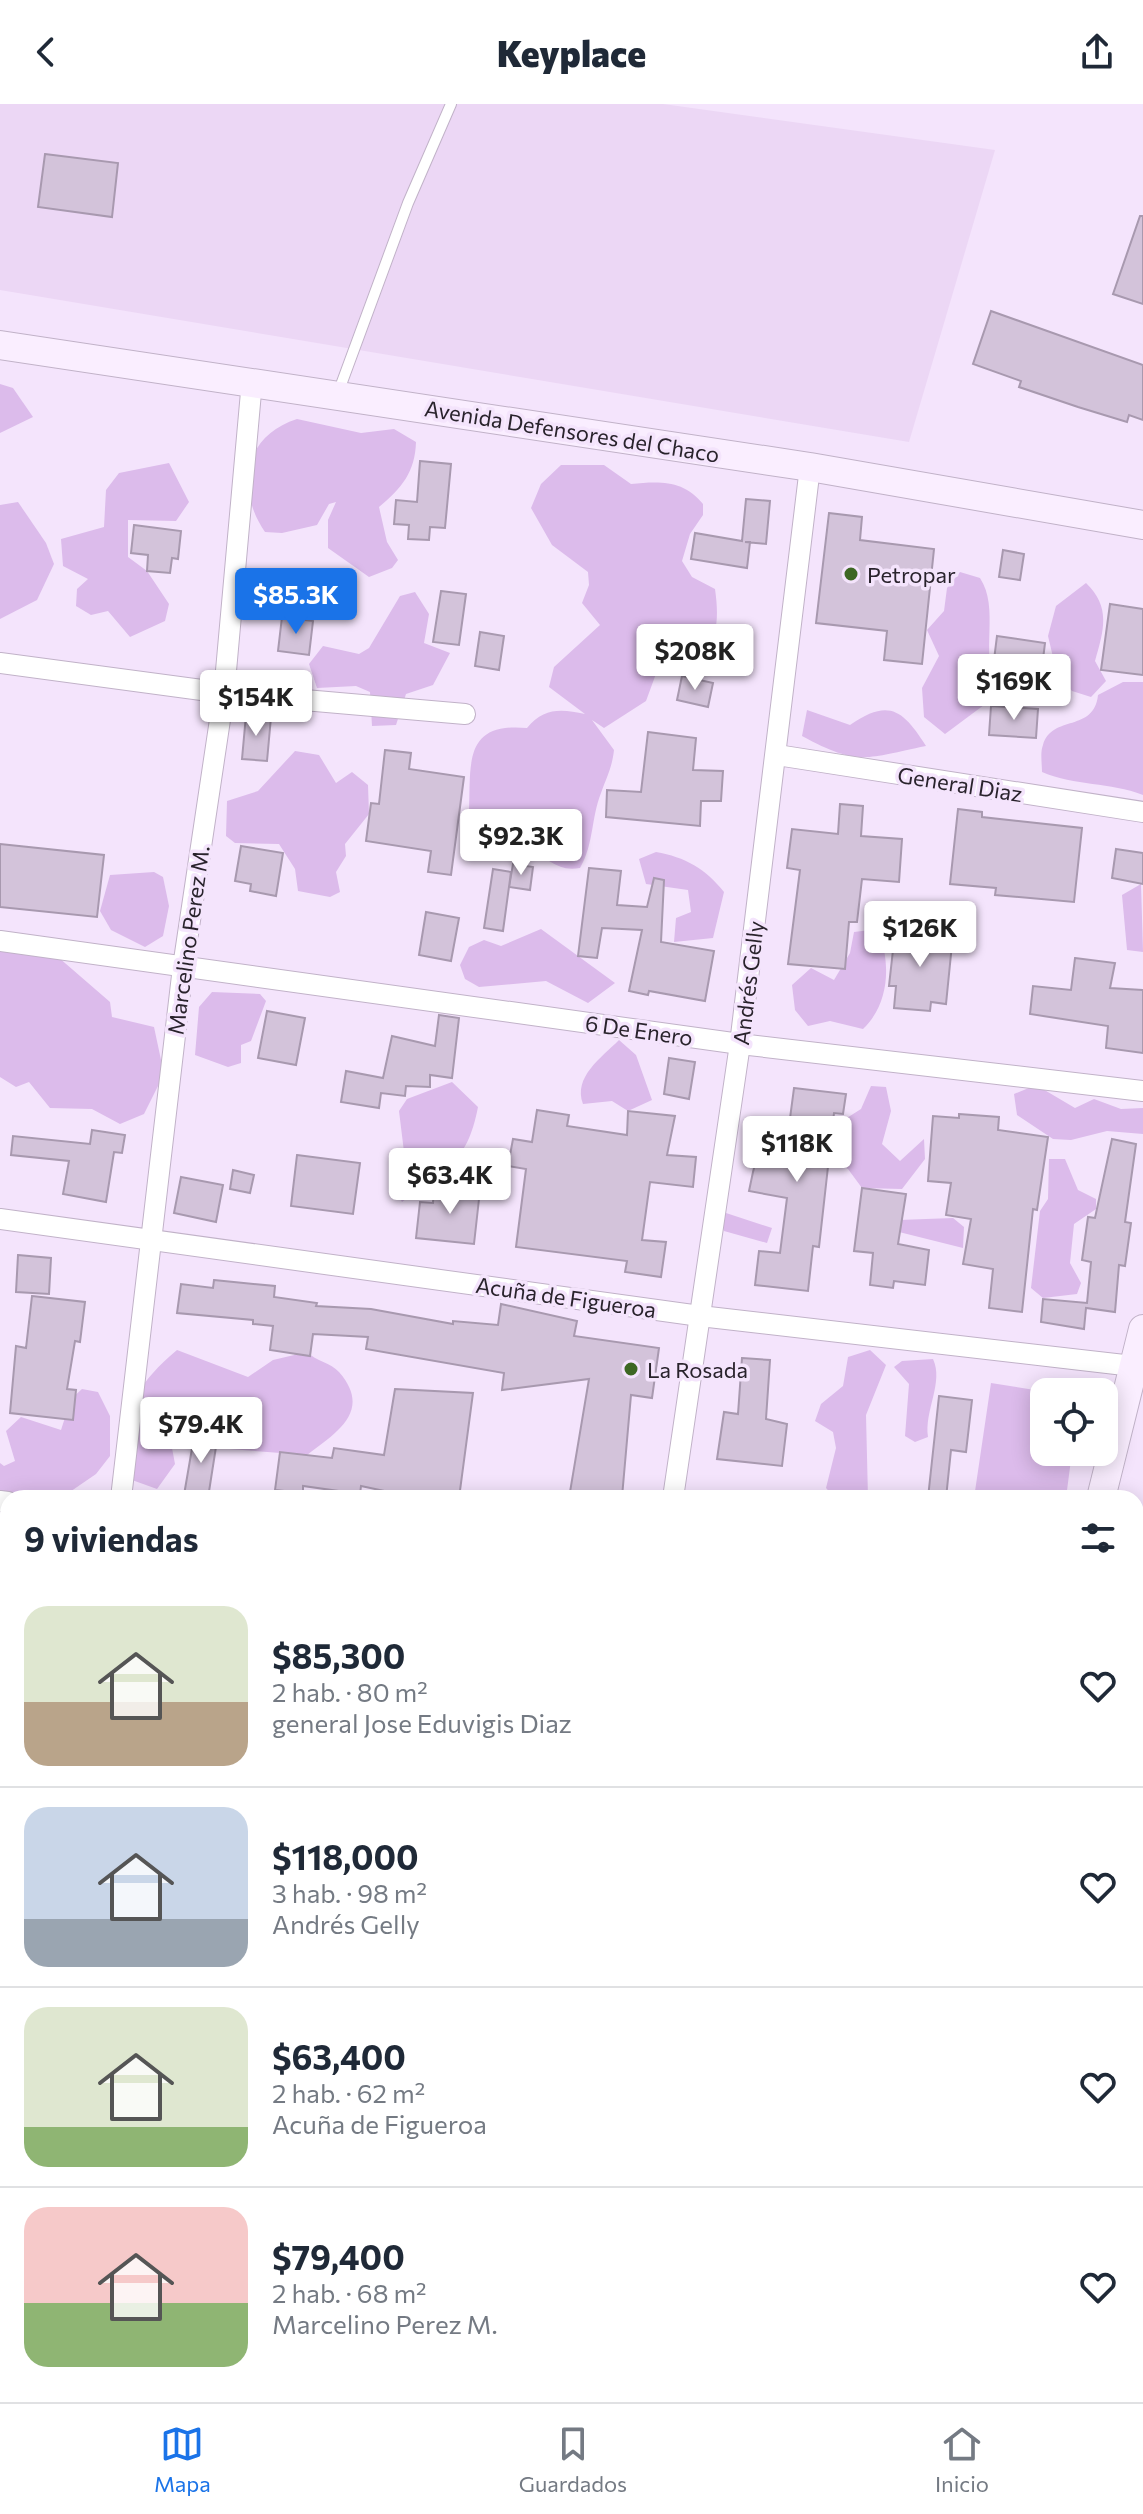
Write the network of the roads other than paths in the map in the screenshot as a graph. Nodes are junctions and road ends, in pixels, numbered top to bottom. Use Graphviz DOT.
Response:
graph roads {
  1 [pos="451,104"];
  2 [pos="0,345"];
  3 [pos="252,381"];
  4 [pos="337,395"];
  5 [pos="810,467"];
  6 [pos="1143,525"];
  7 [pos="0,663"];
  8 [pos="224,693"];
  9 [pos="465,714"];
  10 [pos="777,755"];
  11 [pos="1143,812"];
  12 [pos="0,941"];
  13 [pos="183,967"];
  14 [pos="740,1044"];
  15 [pos="1143,1091"];
  16 [pos="0,1219"];
  17 [pos="150,1238"];
  18 [pos="700,1316"];
  19 [pos="1143,1329"];
  20 [pos="1133,1366"];
  21 [pos="122,1490"];
  22 [pos="674,1490"];
  23 [pos="1103,1490"];
  1 -- 4 [label="lane"];
  2 -- 3 [label="main road, Avenida Defensores del Chaco"];
  3 -- 4 [label="main road, Avenida Defensores del Chaco"];
  3 -- 8 [label="street, Marcelino Perez M."];
  4 -- 5 [label="main road, Avenida Defensores del Chaco"];
  5 -- 6 [label="main road, Avenida Defensores del Chaco"];
  5 -- 10 [label="street, Andrés Gelly"];
  7 -- 8 [label="street"];
  8 -- 9 [label="street"];
  8 -- 13 [label="street, Marcelino Perez M."];
  10 -- 11 [label="street, General Diaz"];
  10 -- 14 [label="street, Andrés Gelly"];
  12 -- 13 [label="street, 6 De Enero"];
  13 -- 14 [label="street, 6 De Enero"];
  13 -- 17 [label="street, Marcelino Perez M."];
  14 -- 15 [label="street, 6 De Enero"];
  14 -- 18 [label="street, Andrés Gelly"];
  16 -- 17 [label="street, Acuña de Figueroa"];
  17 -- 18 [label="street, Acuña de Figueroa"];
  17 -- 21 [label="street, Marcelino Perez M."];
  18 -- 20 [label="street, Acuña de Figueroa"];
  18 -- 22 [label="street, Andrés Gelly"];
  19 -- 20 [label="main road"];
  20 -- 23 [label="main road"];
}
